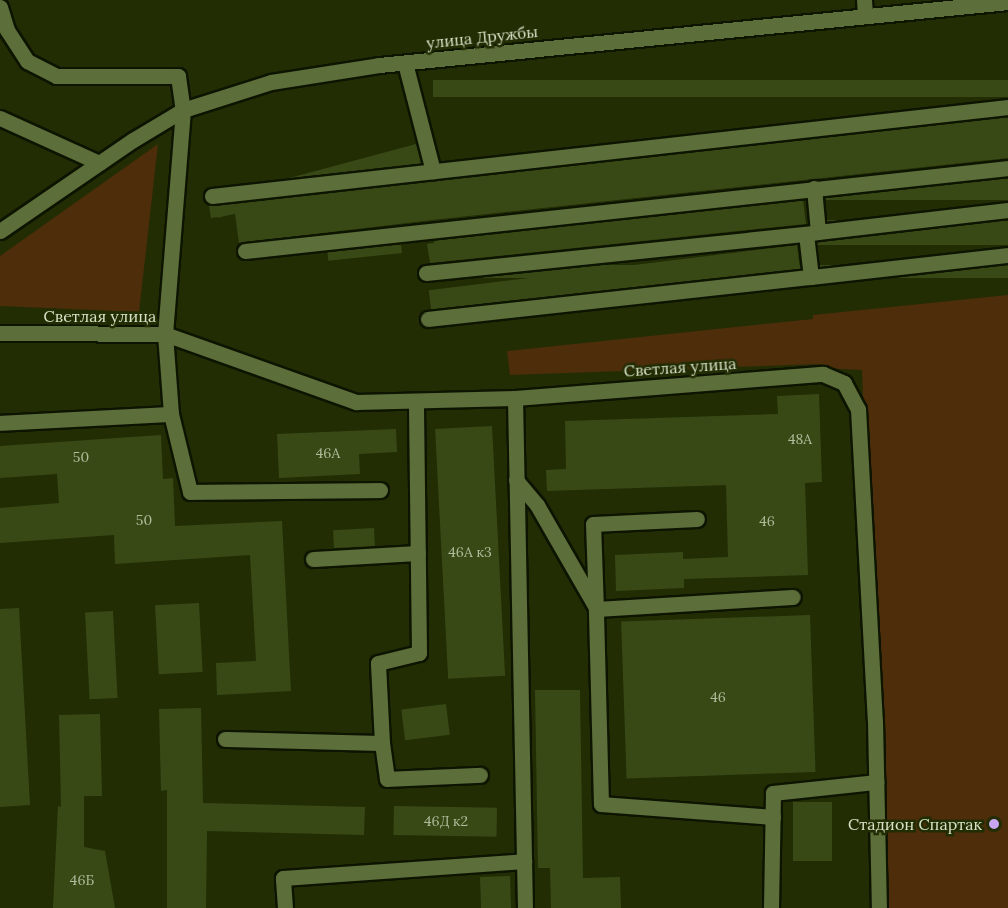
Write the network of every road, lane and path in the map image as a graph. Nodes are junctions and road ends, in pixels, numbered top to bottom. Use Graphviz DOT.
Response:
graph roads {
  1 [pos="864,0"];
  2 [pos="1008,2"];
  3 [pos="0,7"];
  4 [pos="865,16"];
  5 [pos="405,63"];
  6 [pos="1008,107"];
  7 [pos="183,110"];
  8 [pos="0,118"];
  9 [pos="99,163"];
  10 [pos="1008,168"];
  11 [pos="433,171"];
  12 [pos="814,188"];
  13 [pos="212,196"];
  14 [pos="1008,210"];
  15 [pos="0,231"];
  16 [pos="812,233"];
  17 [pos="245,251"];
  18 [pos="1008,255"];
  19 [pos="426,273"];
  20 [pos="811,277"];
  21 [pos="428,319"];
  22 [pos="0,333"];
  23 [pos="165,334"];
  24 [pos="515,398"];
  25 [pos="416,400"];
  26 [pos="171,414"];
  27 [pos="0,423"];
  28 [pos="516,480"];
  29 [pos="380,490"];
  30 [pos="697,519"];
  31 [pos="418,553"];
  32 [pos="313,559"];
  33 [pos="793,597"];
  34 [pos="596,609"];
  35 [pos="225,739"];
  36 [pos="382,743"];
  37 [pos="480,775"];
  38 [pos="876,783"];
  39 [pos="773,817"];
  40 [pos="524,861"];
  41 [pos="285,908"];
  42 [pos="525,908"];
  43 [pos="771,908"];
  44 [pos="879,908"];
  1 -- 4 [label="street"];
  2 -- 4 [label="street, улица Дружбы"];
  3 -- 7 [label="street"];
  4 -- 5 [label="street, улица Дружбы"];
  5 -- 7 [label="street, улица Дружбы"];
  5 -- 11 [label="street"];
  6 -- 11 [label="street"];
  7 -- 9 [label="street, улица Дружбы"];
  7 -- 23 [label="street"];
  8 -- 9 [label="street"];
  9 -- 15 [label="street, улица Дружбы"];
  10 -- 12 [label="street"];
  11 -- 13 [label="street"];
  12 -- 16 [label="street"];
  12 -- 17 [label="street"];
  14 -- 16 [label="street"];
  16 -- 19 [label="street"];
  16 -- 20 [label="street"];
  18 -- 20 [label="street"];
  20 -- 21 [label="street"];
  22 -- 23 [label="street, Светлая улица"];
  23 -- 25 [label="street, Светлая улица"];
  23 -- 26 [label="street"];
  24 -- 25 [label="street, Светлая улица"];
  24 -- 28 [label="street"];
  24 -- 38 [label="street, Светлая улица"];
  25 -- 31 [label="street"];
  26 -- 27 [label="street"];
  26 -- 29 [label="street"];
  28 -- 34 [label="street"];
  28 -- 40 [label="street"];
  30 -- 34 [label="street"];
  31 -- 32 [label="street"];
  31 -- 36 [label="street"];
  33 -- 34 [label="street"];
  34 -- 39 [label="street"];
  35 -- 36 [label="street"];
  36 -- 37 [label="street"];
  38 -- 39 [label="street"];
  38 -- 44 [label="street, Светлая улица"];
  39 -- 43 [label="street"];
  40 -- 41 [label="street"];
  40 -- 42 [label="street"];
}
